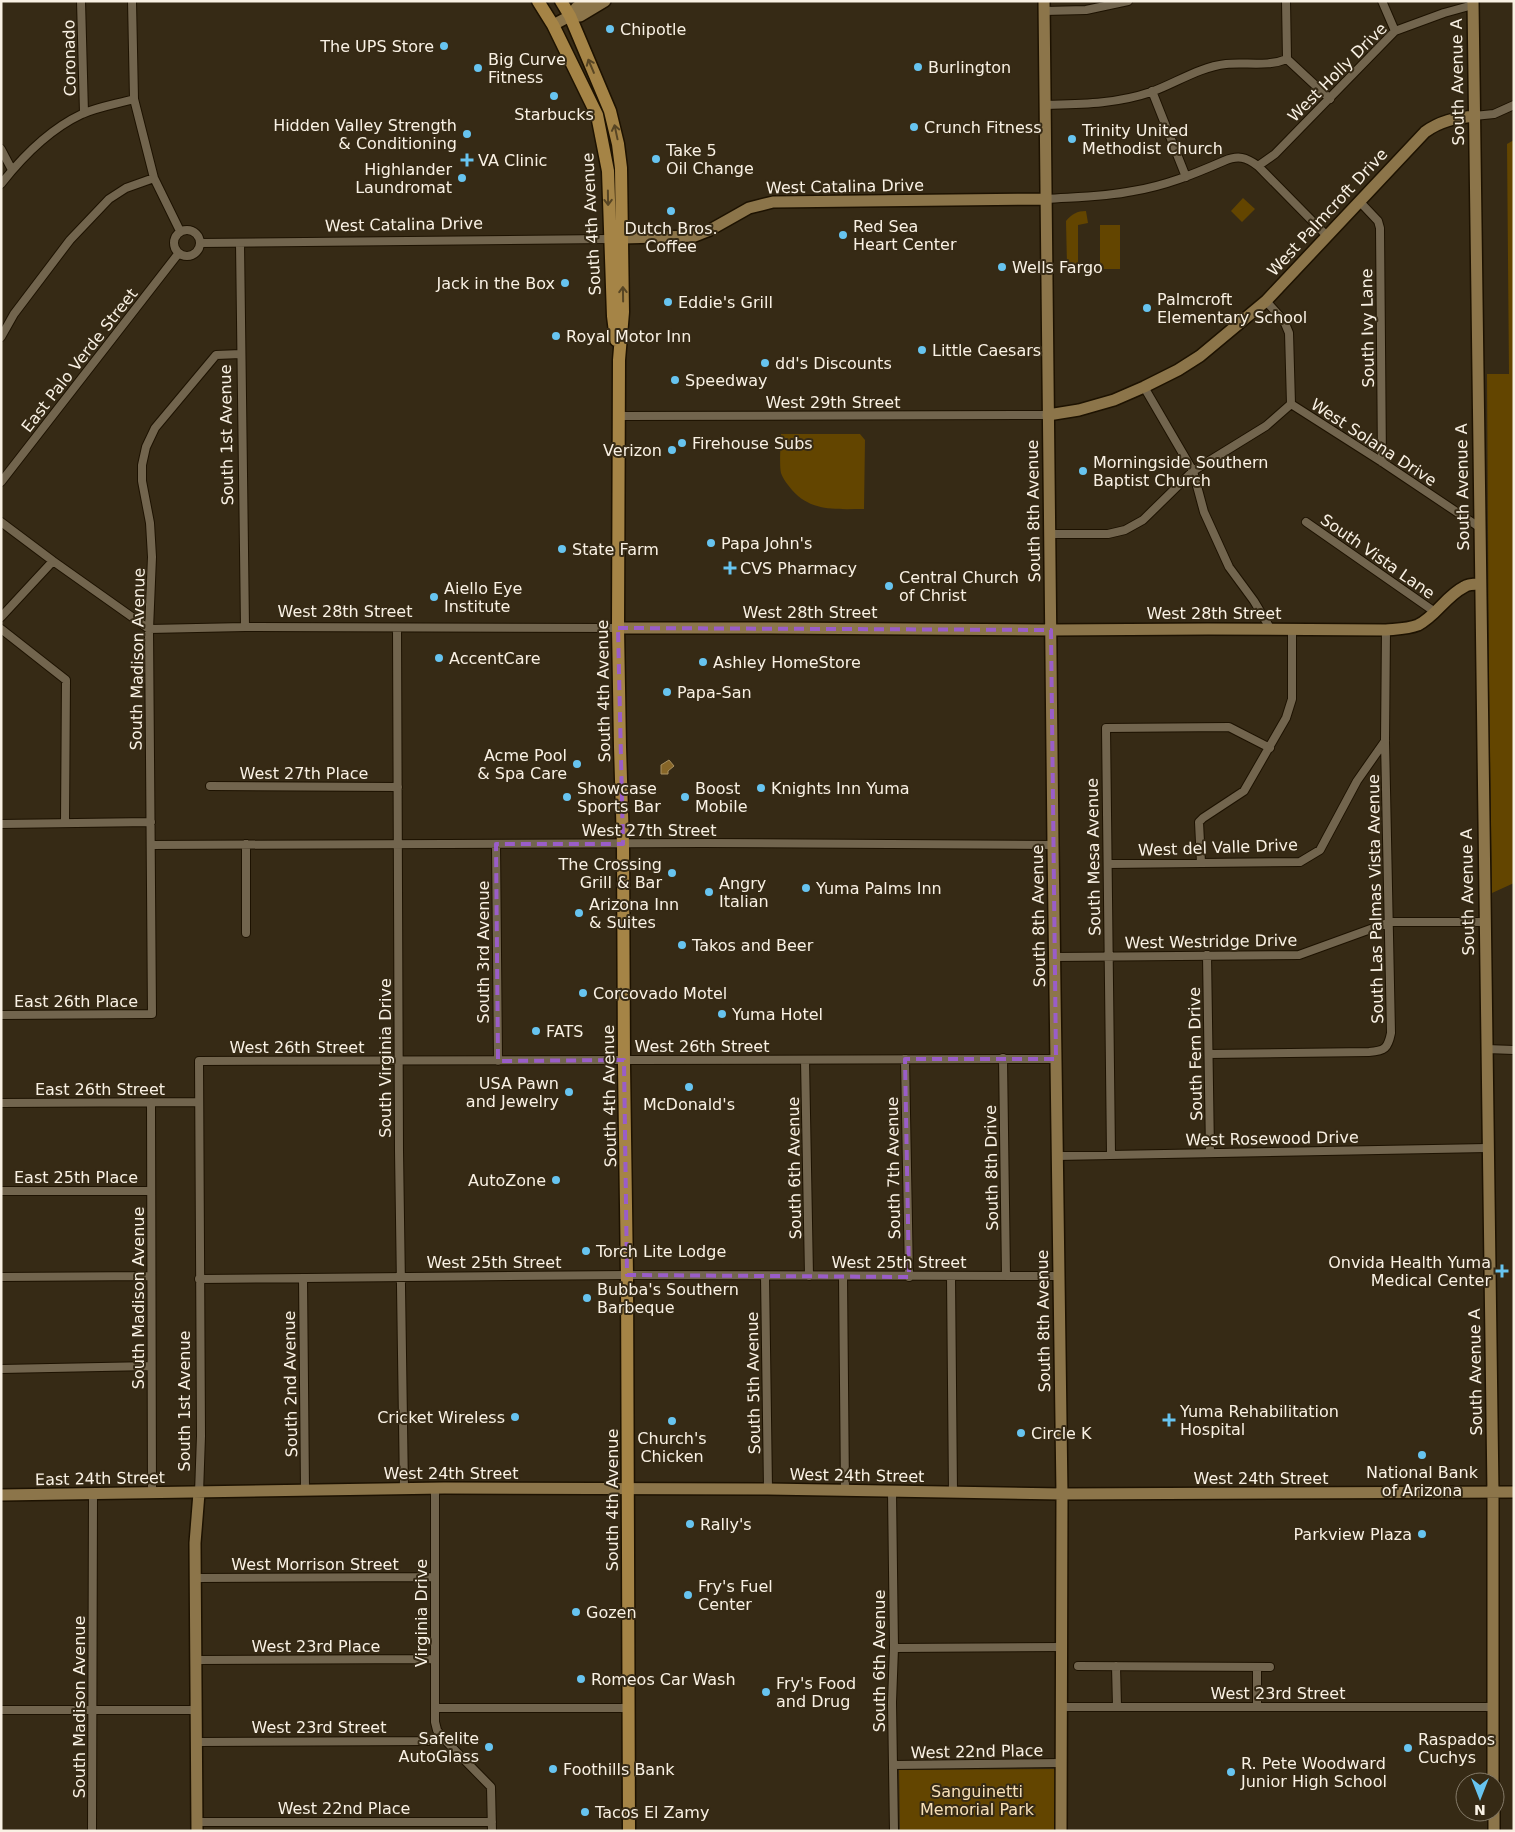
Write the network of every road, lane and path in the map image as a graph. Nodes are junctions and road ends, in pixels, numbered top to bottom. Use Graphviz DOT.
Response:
graph roads {
  1 [pos="81,1"];
  2 [pos="132,1"];
  3 [pos="538,1"];
  4 [pos="561,1"];
  5 [pos="588,1"];
  6 [pos="605,1"];
  7 [pos="1128,1"];
  8 [pos="1286,1"];
  9 [pos="1382,1"];
  10 [pos="1473,3"];
  11 [pos="1044,6"];
  12 [pos="570,16"];
  13 [pos="553,25"];
  14 [pos="1395,31"];
  15 [pos="1286,60"];
  16 [pos="1152,91"];
  17 [pos="1330,98"];
  18 [pos="134,99"];
  19 [pos="1045,105"];
  20 [pos="1514,105"];
  21 [pos="84,114"];
  22 [pos="1474,116"];
  23 [pos="1,149"];
  24 [pos="1258,166"];
  25 [pos="12,170"];
  26 [pos="1186,177"];
  27 [pos="154,178"];
  28 [pos="1,184"];
  29 [pos="1046,199"];
  30 [pos="1360,202"];
  31 [pos="180,231"];
  32 [pos="1328,236"];
  33 [pos="616,239"];
  34 [pos="200,243"];
  35 [pos="240,243"];
  36 [pos="178,254"];
  37 [pos="1266,301"];
  38 [pos="1,337"];
  39 [pos="241,354"];
  40 [pos="1144,388"];
  41 [pos="1291,404"];
  42 [pos="1048,415"];
  43 [pos="619,416"];
  44 [pos="1382,462"];
  45 [pos="1193,471"];
  46 [pos="1,482"];
  47 [pos="1,522"];
  48 [pos="1306,522"];
  49 [pos="1479,527"];
  50 [pos="1049,534"];
  51 [pos="53,562"];
  52 [pos="1479,584"];
  53 [pos="1435,612"];
  54 [pos="1,617"];
  55 [pos="245,627"];
  56 [pos="397,628"];
  57 [pos="618,628"];
  58 [pos="1270,628"];
  59 [pos="1,629"];
  60 [pos="149,629"];
  61 [pos="1292,629"];
  62 [pos="1051,630"];
  63 [pos="1386,630"];
  64 [pos="1385,740"];
  65 [pos="1270,748"];
  66 [pos="210,786"];
  67 [pos="398,787"];
  68 [pos="65,822"];
  69 [pos="151,822"];
  70 [pos="1,824"];
  71 [pos="246,844"];
  72 [pos="398,844"];
  73 [pos="496,844"];
  74 [pos="623,844"];
  75 [pos="151,845"];
  76 [pos="1053,846"];
  77 [pos="1200,863"];
  78 [pos="1108,864"];
  79 [pos="1390,922"];
  80 [pos="1484,922"];
  81 [pos="246,933"];
  82 [pos="1207,955"];
  83 [pos="1108,957"];
  84 [pos="1054,958"];
  85 [pos="152,1014"];
  86 [pos="1,1015"];
  87 [pos="1486,1049"];
  88 [pos="1514,1050"];
  89 [pos="1209,1054"];
  90 [pos="1003,1058"];
  91 [pos="1056,1058"];
  92 [pos="905,1059"];
  93 [pos="399,1060"];
  94 [pos="624,1060"];
  95 [pos="805,1060"];
  96 [pos="199,1061"];
  97 [pos="498,1061"];
  98 [pos="151,1102"];
  99 [pos="198,1102"];
  100 [pos="1,1103"];
  101 [pos="1488,1148"];
  102 [pos="1210,1152"];
  103 [pos="1111,1154"];
  104 [pos="1057,1156"];
  105 [pos="1,1191"];
  106 [pos="151,1191"];
  107 [pos="628,1275"];
  108 [pos="152,1276"];
  109 [pos="401,1276"];
  110 [pos="764,1276"];
  111 [pos="809,1276"];
  112 [pos="843,1276"];
  113 [pos="951,1276"];
  114 [pos="1006,1276"];
  115 [pos="1058,1276"];
  116 [pos="1,1277"];
  117 [pos="909,1277"];
  118 [pos="303,1278"];
  119 [pos="199,1279"];
  120 [pos="151,1366"];
  121 [pos="1,1369"];
  122 [pos="435,1488"];
  123 [pos="404,1489"];
  124 [pos="628,1489"];
  125 [pos="768,1489"];
  126 [pos="305,1490"];
  127 [pos="845,1491"];
  128 [pos="892,1492"];
  129 [pos="1493,1492"];
  130 [pos="1514,1492"];
  131 [pos="93,1494"];
  132 [pos="152,1494"];
  133 [pos="199,1494"];
  134 [pos="953,1494"];
  135 [pos="1062,1494"];
  136 [pos="1,1496"];
  137 [pos="435,1577"];
  138 [pos="196,1578"];
  139 [pos="1062,1647"];
  140 [pos="894,1648"];
  141 [pos="435,1659"];
  142 [pos="197,1660"];
  143 [pos="1078,1666"];
  144 [pos="1116,1666"];
  145 [pos="1257,1667"];
  146 [pos="1270,1667"];
  147 [pos="1117,1706"];
  148 [pos="1257,1706"];
  149 [pos="1493,1706"];
  150 [pos="1062,1707"];
  151 [pos="435,1708"];
  152 [pos="629,1708"];
  153 [pos="1,1710"];
  154 [pos="92,1710"];
  155 [pos="197,1710"];
  156 [pos="442,1736"];
  157 [pos="197,1742"];
  158 [pos="1062,1763"];
  159 [pos="893,1766"];
  160 [pos="1494,1772"];
  161 [pos="492,1822"];
  162 [pos="197,1826"];
  163 [pos="92,1831"];
  164 [pos="492,1831"];
  165 [pos="629,1831"];
  166 [pos="894,1831"];
  167 [pos="1062,1831"];
  1 -- 21 [label="street, Coronado"];
  2 -- 18 [label="street"];
  3 -- 13 [label="main road, South 4th Avenue"];
  4 -- 12 [label="main road, South 4th Avenue"];
  5 -- 12 [label="street"];
  6 -- 12 [label="street"];
  7 -- 11 [label="street"];
  8 -- 15 [label="street"];
  9 -- 14 [label="street"];
  10 -- 14 [label="street, West Holly Drive"];
  10 -- 22 [label="street, South Avenue A"];
  11 -- 19 [label="street, South 8th Avenue"];
  12 -- 13 [label="street"];
  33 -- 12 [label="main road, South 4th Avenue, one-way"];
  13 -- 33 [label="main road, South 4th Avenue, one-way"];
  14 -- 17 [label="street, West Holly Drive"];
  15 -- 16 [label="street"];
  15 -- 17 [label="street"];
  16 -- 19 [label="street"];
  16 -- 26 [label="street"];
  17 -- 24 [label="street, West Holly Drive"];
  18 -- 21 [label="street"];
  18 -- 27 [label="street"];
  19 -- 29 [label="street, South 8th Avenue"];
  20 -- 22 [label="street"];
  21 -- 25 [label="street"];
  22 -- 30 [label="street, West Palmcroft Drive"];
  22 -- 49 [label="street, South Avenue A"];
  23 -- 25 [label="street"];
  24 -- 26 [label="street"];
  24 -- 32 [label="street"];
  25 -- 28 [label="street"];
  26 -- 29 [label="street"];
  27 -- 31 [label="street"];
  27 -- 38 [label="street"];
  29 -- 33 [label="street, West Catalina Drive"];
  29 -- 42 [label="street, South 8th Avenue"];
  30 -- 32 [label="street, West Palmcroft Drive"];
  30 -- 44 [label="street, South Ivy Lane"];
  31 -- 34 [label="street"];
  31 -- 36 [label="street"];
  32 -- 37 [label="street, West Palmcroft Drive"];
  33 -- 35 [label="street, West Catalina Drive"];
  33 -- 43 [label="main road, South 4th Avenue"];
  34 -- 35 [label="street, West Catalina Drive"];
  34 -- 36 [label="street"];
  35 -- 39 [label="street, South 1st Avenue"];
  36 -- 46 [label="street, East Palo Verde Street"];
  37 -- 40 [label="street, West Palmcroft Drive"];
  37 -- 41 [label="street"];
  39 -- 55 [label="street, South 1st Avenue"];
  39 -- 60 [label="street, South Madison Avenue"];
  40 -- 42 [label="street, West Palmcroft Drive"];
  40 -- 45 [label="street"];
  41 -- 44 [label="street, West Solana Drive"];
  41 -- 45 [label="street, West Solana Drive"];
  42 -- 43 [label="street, West 29th Street"];
  42 -- 50 [label="street, South 8th Avenue"];
  43 -- 57 [label="main road, South 4th Avenue"];
  44 -- 49 [label="street, West Solana Drive"];
  45 -- 50 [label="street, West Solana Drive"];
  45 -- 58 [label="street"];
  47 -- 51 [label="street"];
  48 -- 53 [label="street, South Vista Lane"];
  49 -- 52 [label="street, South Avenue A"];
  50 -- 62 [label="street, South 8th Avenue"];
  51 -- 54 [label="street"];
  51 -- 60 [label="street"];
  52 -- 53 [label="street, West 28th Street"];
  52 -- 80 [label="street, South Avenue A"];
  53 -- 63 [label="street, West 28th Street"];
  55 -- 56 [label="street, West 28th Street"];
  55 -- 60 [label="street, West 28th Street"];
  56 -- 57 [label="street, West 28th Street"];
  56 -- 67 [label="street, South Virginia Drive"];
  57 -- 62 [label="street, West 28th Street"];
  57 -- 74 [label="main road, South 4th Avenue"];
  58 -- 61 [label="street, West 28th Street"];
  58 -- 62 [label="street, West 28th Street"];
  59 -- 68 [label="street"];
  60 -- 69 [label="street, South Madison Avenue"];
  61 -- 63 [label="street, West 28th Street"];
  61 -- 65 [label="street"];
  62 -- 76 [label="street, South 8th Avenue"];
  63 -- 64 [label="street, South Las Palmas Vista Avenue"];
  64 -- 77 [label="street, West del Valle Drive"];
  64 -- 79 [label="street, South Las Palmas Vista Avenue"];
  65 -- 77 [label="street"];
  65 -- 78 [label="street, South Mesa Avenue"];
  66 -- 67 [label="street, West 27th Place"];
  67 -- 72 [label="street, South Virginia Drive"];
  68 -- 69 [label="street"];
  68 -- 70 [label="street"];
  69 -- 75 [label="street, South Madison Avenue"];
  71 -- 72 [label="street, West 27th Street"];
  71 -- 75 [label="street, West 27th Street"];
  71 -- 81 [label="street"];
  72 -- 73 [label="street, West 27th Street"];
  72 -- 93 [label="street, South Virginia Drive"];
  73 -- 74 [label="street, West 27th Street"];
  73 -- 97 [label="street, South 3rd Avenue"];
  74 -- 76 [label="street, West 27th Street"];
  74 -- 94 [label="main road, South 4th Avenue"];
  75 -- 85 [label="street, South Madison Avenue"];
  76 -- 84 [label="street, South 8th Avenue"];
  77 -- 78 [label="street, West del Valle Drive"];
  78 -- 83 [label="street, South Mesa Avenue"];
  79 -- 80 [label="street, West Westridge Drive"];
  79 -- 82 [label="street, West Westridge Drive"];
  79 -- 89 [label="street, South Las Palmas Vista Avenue"];
  80 -- 87 [label="street, South Avenue A"];
  82 -- 83 [label="street, West Westridge Drive"];
  82 -- 89 [label="street, South Fern Drive"];
  83 -- 84 [label="street, West Westridge Drive"];
  83 -- 103 [label="street, South Mesa Avenue"];
  84 -- 91 [label="street, South 8th Avenue"];
  85 -- 86 [label="street, East 26th Place"];
  87 -- 88 [label="street"];
  87 -- 101 [label="street, South Avenue A"];
  89 -- 102 [label="street, South Fern Drive"];
  90 -- 91 [label="street, West 26th Street"];
  90 -- 92 [label="street, West 26th Street"];
  90 -- 114 [label="street, South 8th Drive"];
  91 -- 104 [label="street, South 8th Avenue"];
  92 -- 95 [label="street, West 26th Street"];
  92 -- 117 [label="street, South 7th Avenue"];
  93 -- 96 [label="street, West 26th Street"];
  93 -- 97 [label="street, West 26th Street"];
  93 -- 109 [label="street, South Virginia Drive"];
  94 -- 95 [label="street, West 26th Street"];
  94 -- 97 [label="street, West 26th Street"];
  94 -- 107 [label="main road, South 4th Avenue"];
  95 -- 111 [label="street, South 6th Avenue"];
  96 -- 99 [label="street, South 1st Avenue"];
  98 -- 99 [label="street, East 26th Street"];
  98 -- 100 [label="street, East 26th Street"];
  98 -- 106 [label="street, South Madison Avenue"];
  99 -- 119 [label="street, South 1st Avenue"];
  101 -- 102 [label="street, West Rosewood Drive"];
  101 -- 129 [label="street, South Avenue A"];
  102 -- 103 [label="street, West Rosewood Drive"];
  103 -- 104 [label="street, West Rosewood Drive"];
  104 -- 115 [label="street, South 8th Avenue"];
  105 -- 106 [label="street, East 25th Place"];
  106 -- 108 [label="street, South Madison Avenue"];
  107 -- 109 [label="street, West 25th Street"];
  107 -- 110 [label="street, West 25th Street"];
  107 -- 124 [label="main road, South 4th Avenue"];
  108 -- 116 [label="street"];
  108 -- 120 [label="street, South Madison Avenue"];
  109 -- 118 [label="street, West 25th Street"];
  109 -- 123 [label="street, South Virginia Drive"];
  110 -- 111 [label="street, West 25th Street"];
  110 -- 125 [label="street, South 5th Avenue"];
  111 -- 112 [label="street, West 25th Street"];
  112 -- 117 [label="street, West 25th Street"];
  112 -- 127 [label="street"];
  113 -- 114 [label="street, West 25th Street"];
  113 -- 117 [label="street, West 25th Street"];
  113 -- 134 [label="street"];
  114 -- 115 [label="street, West 25th Street"];
  115 -- 135 [label="street, South 8th Avenue"];
  118 -- 119 [label="street, West 25th Street"];
  118 -- 126 [label="street, South 2nd Avenue"];
  119 -- 133 [label="street, South 1st Avenue"];
  120 -- 121 [label="street"];
  120 -- 132 [label="street, South Madison Avenue"];
  122 -- 123 [label="street, West 24th Street"];
  122 -- 124 [label="street, West 24th Street"];
  122 -- 137 [label="street, Virginia Drive"];
  123 -- 126 [label="street, West 24th Street"];
  124 -- 125 [label="street, West 24th Street"];
  124 -- 152 [label="main road, South 4th Avenue"];
  125 -- 127 [label="street, West 24th Street"];
  126 -- 133 [label="street, West 24th Street"];
  127 -- 128 [label="street, West 24th Street"];
  128 -- 134 [label="street, West 24th Street"];
  128 -- 140 [label="street, South 6th Avenue"];
  129 -- 130 [label="street, West 24th Street"];
  129 -- 135 [label="street, West 24th Street"];
  129 -- 149 [label="street, South Avenue A"];
  131 -- 132 [label="street, East 24th Street"];
  131 -- 136 [label="street, East 24th Street"];
  131 -- 154 [label="street, South Madison Avenue"];
  132 -- 133 [label="street, East 24th Street"];
  133 -- 138 [label="street, South 1st Avenue"];
  134 -- 135 [label="street, West 24th Street"];
  135 -- 139 [label="street, South 8th Avenue"];
  137 -- 138 [label="street, West Morrison Street"];
  137 -- 141 [label="street, Virginia Drive"];
  138 -- 142 [label="street, South 1st Avenue"];
  139 -- 140 [label="street"];
  139 -- 150 [label="street, South 8th Avenue"];
  140 -- 159 [label="street, South 6th Avenue"];
  141 -- 142 [label="street, West 23rd Place"];
  141 -- 151 [label="street, Virginia Drive"];
  142 -- 155 [label="street, South 1st Avenue"];
  143 -- 144 [label="street"];
  144 -- 145 [label="street"];
  144 -- 147 [label="street"];
  145 -- 146 [label="street"];
  145 -- 148 [label="street"];
  147 -- 148 [label="street, West 23rd Street"];
  147 -- 150 [label="street, West 23rd Street"];
  148 -- 149 [label="street, West 23rd Street"];
  149 -- 160 [label="street, South Avenue A"];
  150 -- 158 [label="street, South 8th Avenue"];
  151 -- 152 [label="street"];
  151 -- 156 [label="street, Virginia Drive"];
  152 -- 165 [label="main road, South 4th Avenue"];
  153 -- 154 [label="street"];
  154 -- 155 [label="street"];
  154 -- 163 [label="street, South Madison Avenue"];
  155 -- 157 [label="street, South 1st Avenue"];
  156 -- 157 [label="street, West 23rd Street"];
  156 -- 161 [label="street"];
  157 -- 162 [label="street, South 1st Avenue"];
  158 -- 159 [label="street, West 22nd Place"];
  158 -- 167 [label="street, South 8th Avenue"];
  159 -- 166 [label="street, South 6th Avenue"];
  161 -- 162 [label="street, West 22nd Place"];
  161 -- 164 [label="street"];
}
